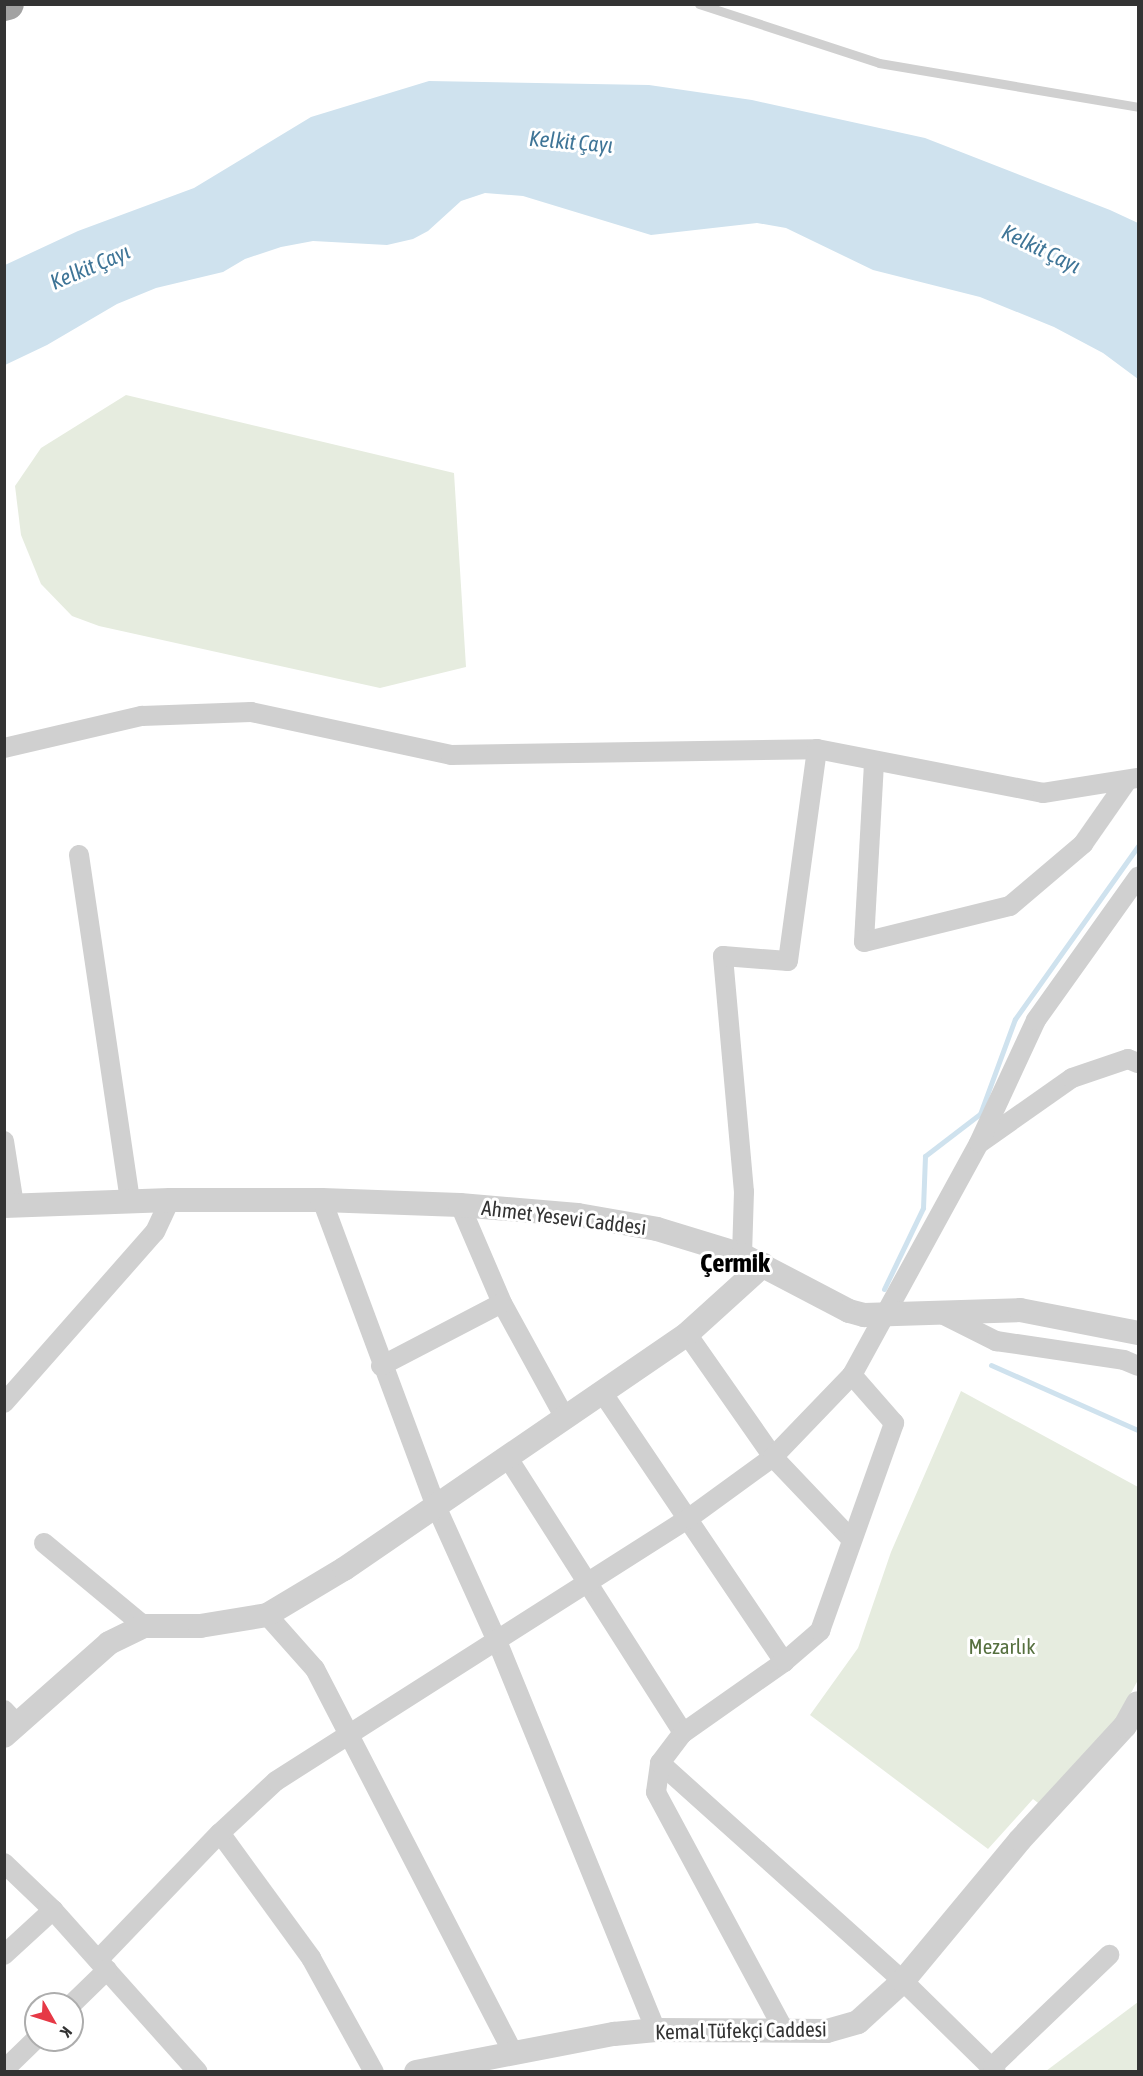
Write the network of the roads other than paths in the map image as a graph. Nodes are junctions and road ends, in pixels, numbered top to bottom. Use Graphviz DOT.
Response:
graph roads {
  1 [pos="699,4"];
  2 [pos="1138,107"];
  3 [pos="4,748"];
  4 [pos="817,749"];
  5 [pos="874,763"];
  6 [pos="1133,779"];
  7 [pos="79,855"];
  8 [pos="1138,877"];
  9 [pos="1138,1063"];
  10 [pos="4,1141"];
  11 [pos="979,1143"];
  12 [pos="170,1200"];
  13 [pos="322,1200"];
  14 [pos="130,1201"];
  15 [pos="460,1205"];
  16 [pos="9,1206"];
  17 [pos="753,1260"];
  18 [pos="502,1303"];
  19 [pos="940,1313"];
  20 [pos="884,1316"];
  21 [pos="1138,1333"];
  22 [pos="687,1334"];
  23 [pos="381,1366"];
  24 [pos="1138,1366"];
  25 [pos="852,1375"];
  26 [pos="602,1392"];
  27 [pos="4,1403"];
  28 [pos="565,1418"];
  29 [pos="773,1457"];
  30 [pos="508,1458"];
  31 [pos="436,1506"];
  32 [pos="689,1518"];
  33 [pos="851,1539"];
  34 [pos="44,1543"];
  35 [pos="587,1585"];
  36 [pos="267,1615"];
  37 [pos="144,1626"];
  38 [pos="497,1641"];
  39 [pos="784,1662"];
  40 [pos="1138,1702"];
  41 [pos="9,1724"];
  42 [pos="683,1733"];
  43 [pos="349,1736"];
  44 [pos="660,1763"];
  45 [pos="220,1833"];
  46 [pos="4,1863"];
  47 [pos="53,1911"];
  48 [pos="4,1955"];
  49 [pos="1109,1955"];
  50 [pos="102,1965"];
  51 [pos="903,1981"];
  52 [pos="81,1992"];
  53 [pos="656,2030"];
  54 [pos="785,2032"];
  55 [pos="24,2051"];
  56 [pos="513,2052"];
  57 [pos="994,2068"];
  58 [pos="4,2070"];
  59 [pos="198,2072"];
  60 [pos="374,2072"];
  61 [pos="416,2072"];
  1 -- 2 [label="lane"];
  3 -- 4 [label="street"];
  4 -- 5 [label="street"];
  4 -- 17 [label="street"];
  5 -- 6 [label="street"];
  5 -- 6 [label="street"];
  7 -- 14 [label="street"];
  8 -- 11 [label="street"];
  9 -- 11 [label="street"];
  10 -- 16 [label="street"];
  11 -- 20 [label="street"];
  12 -- 13 [label="street, Ahmet Yesevi Caddesi"];
  12 -- 14 [label="street, Ahmet Yesevi Caddesi"];
  12 -- 27 [label="street"];
  13 -- 15 [label="street, Ahmet Yesevi Caddesi"];
  13 -- 23 [label="street"];
  14 -- 16 [label="street, Ahmet Yesevi Caddesi"];
  15 -- 17 [label="street, Ahmet Yesevi Caddesi"];
  15 -- 18 [label="street"];
  17 -- 20 [label="street, Ahmet Yesevi Caddesi"];
  17 -- 22 [label="street"];
  18 -- 23 [label="street"];
  18 -- 28 [label="street"];
  19 -- 20 [label="street, Ahmet Yesevi Caddesi"];
  19 -- 21 [label="street, Ahmet Yesevi Caddesi"];
  19 -- 24 [label="street"];
  20 -- 25 [label="street"];
  22 -- 26 [label="street"];
  22 -- 29 [label="street"];
  23 -- 31 [label="street"];
  25 -- 29 [label="street"];
  25 -- 33 [label="street"];
  26 -- 28 [label="street"];
  26 -- 32 [label="street"];
  28 -- 30 [label="street"];
  29 -- 32 [label="street"];
  29 -- 33 [label="street"];
  30 -- 31 [label="street"];
  30 -- 35 [label="street"];
  31 -- 36 [label="street"];
  31 -- 38 [label="street"];
  32 -- 35 [label="street"];
  32 -- 39 [label="street"];
  33 -- 39 [label="street"];
  34 -- 37 [label="street"];
  35 -- 38 [label="street"];
  35 -- 42 [label="street"];
  36 -- 37 [label="street"];
  36 -- 43 [label="street"];
  37 -- 41 [label="street"];
  38 -- 43 [label="street"];
  38 -- 53 [label="street"];
  39 -- 42 [label="street"];
  40 -- 51 [label="street, Kemal Tüfekçi Caddesi"];
  42 -- 44 [label="street"];
  43 -- 45 [label="street"];
  43 -- 56 [label="street"];
  44 -- 51 [label="street"];
  44 -- 54 [label="street"];
  45 -- 50 [label="street"];
  45 -- 60 [label="street"];
  46 -- 47 [label="street"];
  47 -- 48 [label="street"];
  47 -- 50 [label="street"];
  49 -- 57 [label="street"];
  50 -- 52 [label="street"];
  50 -- 59 [label="street"];
  51 -- 54 [label="street, Kemal Tüfekçi Caddesi"];
  51 -- 57 [label="street"];
  53 -- 54 [label="street, Kemal Tüfekçi Caddesi"];
  53 -- 56 [label="street, Kemal Tüfekçi Caddesi"];
  55 -- 58 [label="street"];
  56 -- 61 [label="street, Kemal Tüfekçi Caddesi"];
}
